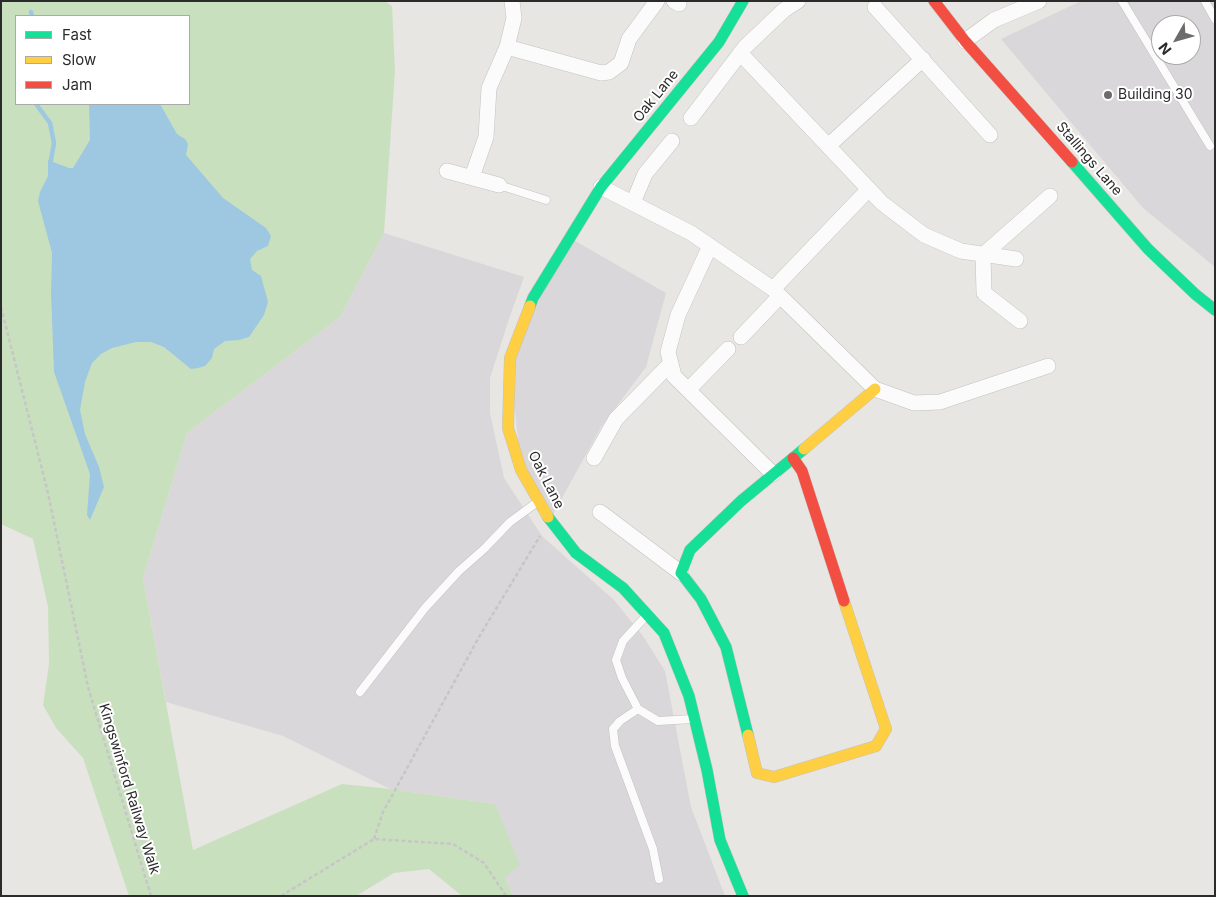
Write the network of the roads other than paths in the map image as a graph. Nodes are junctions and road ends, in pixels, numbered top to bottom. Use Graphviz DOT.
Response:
graph roads {
  1 [pos="512,1"];
  2 [pos="657,1"];
  3 [pos="743,1"];
  4 [pos="798,1"];
  5 [pos="928,1"];
  6 [pos="934,1"];
  7 [pos="1039,1"];
  8 [pos="1122,1"];
  9 [pos="1205,1"];
  10 [pos="875,7"];
  11 [pos="1215,19"];
  12 [pos="947,20"];
  13 [pos="965,41"];
  14 [pos="507,47"];
  15 [pos="740,53"];
  16 [pos="923,59"];
  17 [pos="691,118"];
  18 [pos="990,134"];
  19 [pos="672,141"];
  20 [pos="828,146"];
  21 [pos="1210,146"];
  22 [pos="447,171"];
  23 [pos="472,176"];
  24 [pos="499,185"];
  25 [pos="601,187"];
  26 [pos="868,189"];
  27 [pos="1050,196"];
  28 [pos="546,200"];
  29 [pos="633,203"];
  30 [pos="710,246"];
  31 [pos="984,254"];
  32 [pos="1016,259"];
  33 [pos="776,293"];
  34 [pos="1215,310"];
  35 [pos="1020,321"];
  36 [pos="741,337"];
  37 [pos="728,349"];
  38 [pos="671,363"];
  39 [pos="1048,366"];
  40 [pos="875,389"];
  41 [pos="688,390"];
  42 [pos="594,458"];
  43 [pos="793,458"];
  44 [pos="773,474"];
  45 [pos="538,502"];
  46 [pos="600,512"];
  47 [pos="681,573"];
  48 [pos="647,615"];
  49 [pos="360,692"];
  50 [pos="638,709"];
  51 [pos="694,719"];
  52 [pos="659,879"];
  53 [pos="743,896"];
  1 -- 14 [label="street"];
  2 -- 14 [label="street"];
  3 -- 25 [label="street, Oak Lane"];
  4 -- 15 [label="street"];
  5 -- 12 [label="street"];
  6 -- 12 [label="street"];
  7 -- 13 [label="street"];
  8 -- 21 [label="lane"];
  9 -- 11 [label="lane"];
  10 -- 16 [label="street"];
  12 -- 13 [label="street, Stallings Lane"];
  13 -- 34 [label="street, Stallings Lane"];
  14 -- 23 [label="street"];
  15 -- 17 [label="street"];
  15 -- 20 [label="street"];
  16 -- 18 [label="street"];
  16 -- 20 [label="street"];
  19 -- 29 [label="street"];
  20 -- 26 [label="street"];
  22 -- 23 [label="street"];
  23 -- 24 [label="street"];
  24 -- 28 [label="lane"];
  25 -- 29 [label="street"];
  25 -- 45 [label="street, Oak Lane"];
  26 -- 31 [label="street"];
  26 -- 33 [label="street"];
  27 -- 31 [label="street"];
  29 -- 30 [label="street"];
  30 -- 33 [label="street"];
  30 -- 38 [label="street"];
  31 -- 32 [label="street"];
  31 -- 35 [label="street"];
  33 -- 36 [label="street"];
  33 -- 40 [label="street"];
  37 -- 41 [label="street"];
  38 -- 41 [label="street"];
  38 -- 42 [label="street"];
  39 -- 40 [label="street"];
  40 -- 43 [label="street"];
  41 -- 44 [label="street"];
  43 -- 44 [label="street"];
  43 -- 47 [label="street"];
  44 -- 47 [label="street"];
  45 -- 48 [label="street, Oak Lane"];
  45 -- 49 [label="lane"];
  46 -- 47 [label="street"];
  48 -- 50 [label="lane"];
  48 -- 51 [label="street, Oak Lane"];
  50 -- 51 [label="lane"];
  50 -- 52 [label="lane"];
  51 -- 53 [label="street, Oak Lane"];
}
